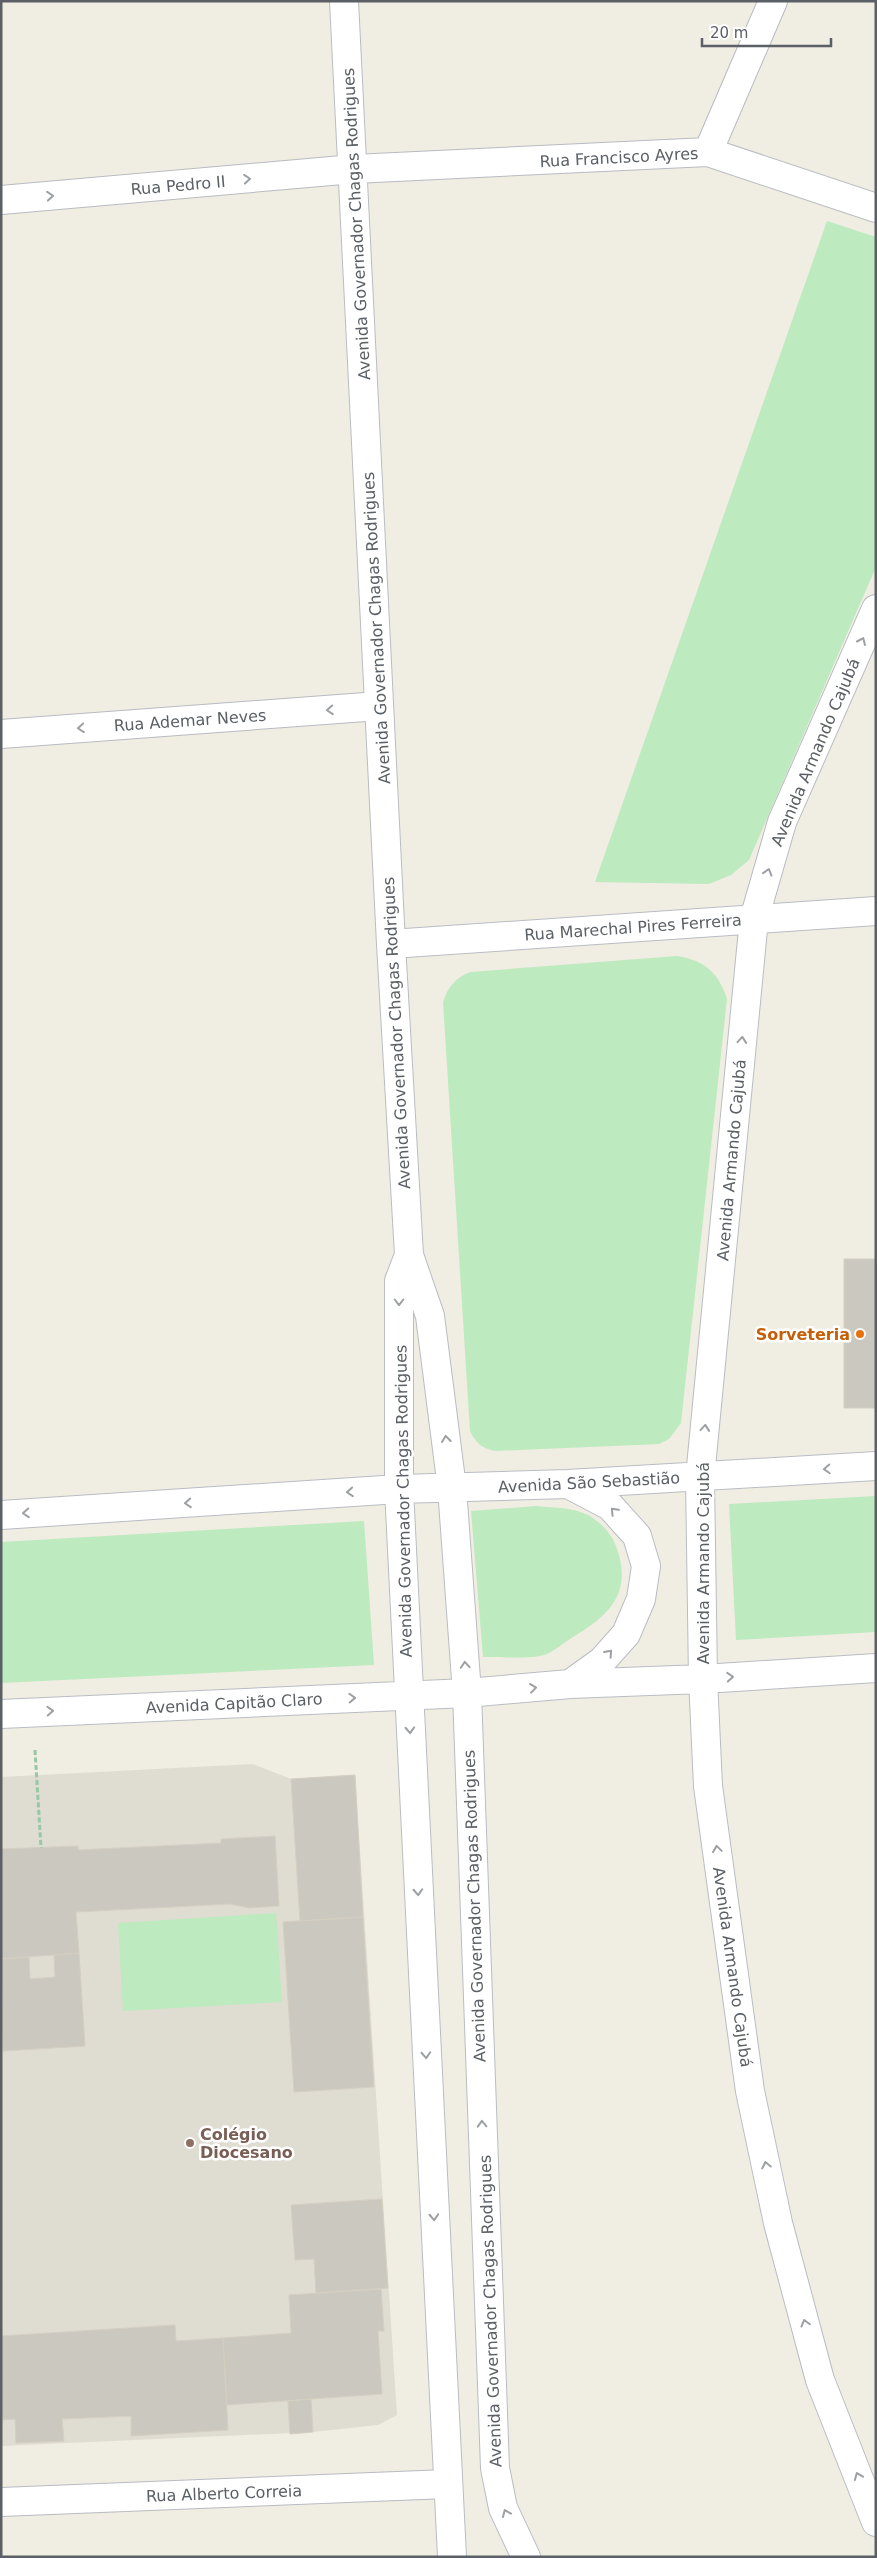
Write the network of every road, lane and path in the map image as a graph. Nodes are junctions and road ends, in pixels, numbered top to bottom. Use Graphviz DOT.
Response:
graph roads {
  1 [pos="344,1"];
  2 [pos="773,1"];
  3 [pos="708,152"];
  4 [pos="354,169"];
  5 [pos="1,200"];
  6 [pos="876,208"];
  7 [pos="876,609"];
  8 [pos="379,706"];
  9 [pos="1,734"];
  10 [pos="876,911"];
  11 [pos="754,919"];
  12 [pos="391,944"];
  13 [pos="409,1255"];
  14 [pos="876,1466"];
  15 [pos="700,1477"];
  16 [pos="568,1484"];
  17 [pos="452,1488"];
  18 [pos="399,1489"];
  19 [pos="1,1515"];
  20 [pos="876,1668"];
  21 [pos="703,1679"];
  22 [pos="570,1684"];
  23 [pos="467,1693"];
  24 [pos="408,1696"];
  25 [pos="31,1712"];
  26 [pos="1,1714"];
  27 [pos="41,1848"];
  28 [pos="447,2484"];
  29 [pos="1,2502"];
  30 [pos="876,2522"];
  31 [pos="452,2557"];
  32 [pos="526,2557"];
  1 -- 4 [label="main road, Avenida Governador Chagas Rodrigues"];
  2 -- 3 [label="main road"];
  3 -- 4 [label="main road, Rua Francisco Ayres"];
  3 -- 6 [label="main road, Rua Francisco Ayres"];
  5 -- 4 [label="main road, Rua Pedro II, one-way"];
  4 -- 8 [label="main road, Avenida Governador Chagas Rodrigues"];
  11 -- 7 [label="main road, Avenida Armando Cajubá, one-way"];
  8 -- 9 [label="main road, Rua Ademar Neves, one-way"];
  8 -- 12 [label="main road, Avenida Governador Chagas Rodrigues"];
  10 -- 11 [label="main road, Rua Marechal Pires Ferreira"];
  11 -- 12 [label="main road, Rua Marechal Pires Ferreira"];
  15 -- 11 [label="main road, Avenida Armando Cajubá, one-way"];
  12 -- 13 [label="main road, Avenida Governador Chagas Rodrigues"];
  17 -- 13 [label="main road, Avenida Governador Chagas Rodrigues, one-way"];
  13 -- 18 [label="main road, Avenida Governador Chagas Rodrigues, one-way"];
  14 -- 15 [label="main road, Avenida São Sebastião, one-way"];
  15 -- 16 [label="main road, Avenida São Sebastião"];
  15 -- 21 [label="main road, Avenida Armando Cajubá"];
  16 -- 17 [label="main road, Avenida São Sebastião"];
  22 -- 16 [label="main road, one-way"];
  17 -- 18 [label="main road"];
  23 -- 17 [label="main road, Avenida Governador Chagas Rodrigues, one-way"];
  18 -- 19 [label="main road, one-way"];
  18 -- 24 [label="main road, Avenida Governador Chagas Rodrigues"];
  21 -- 20 [label="main road, one-way"];
  21 -- 22 [label="main road"];
  30 -- 21 [label="main road, Avenida Armando Cajubá, one-way"];
  23 -- 22 [label="main road, one-way"];
  23 -- 24 [label="main road, Avenida Capitão Claro"];
  32 -- 23 [label="main road, Avenida Governador Chagas Rodrigues, one-way"];
  25 -- 24 [label="main road, Avenida Capitão Claro, one-way"];
  24 -- 28 [label="main road, Avenida Governador Chagas Rodrigues, one-way"];
  25 -- 26 [label="main road, Avenida Capitão Claro"];
  25 -- 27 [label="path"];
  28 -- 29 [label="main road, Rua Alberto Correia"];
  28 -- 31 [label="main road, Avenida Governador Chagas Rodrigues"];
}
